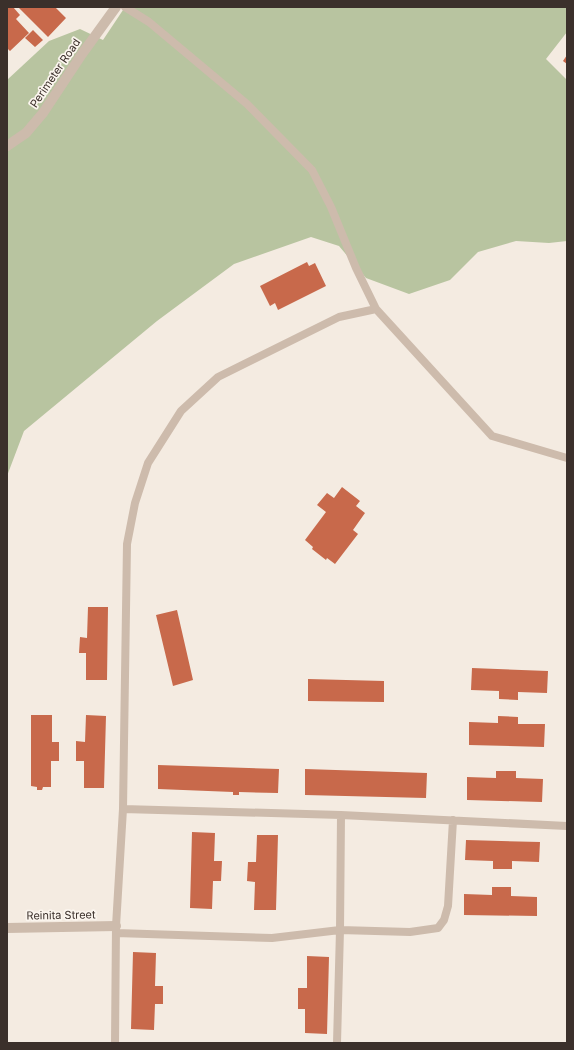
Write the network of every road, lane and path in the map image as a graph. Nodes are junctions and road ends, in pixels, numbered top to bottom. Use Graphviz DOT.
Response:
graph roads {
  1 [pos="116,7"];
  2 [pos="125,7"];
  3 [pos="7,146"];
  4 [pos="376,309"];
  5 [pos="567,458"];
  6 [pos="123,808"];
  7 [pos="341,815"];
  8 [pos="453,820"];
  9 [pos="567,826"];
  10 [pos="7,928"];
  11 [pos="116,929"];
  12 [pos="340,930"];
  13 [pos="115,1043"];
  14 [pos="337,1043"];
  1 -- 3 [label="street, Perimeter Road"];
  2 -- 4 [label="lane"];
  4 -- 5 [label="lane"];
  4 -- 6 [label="lane"];
  6 -- 7 [label="lane"];
  6 -- 11 [label="lane"];
  7 -- 8 [label="lane"];
  7 -- 12 [label="lane"];
  8 -- 9 [label="lane"];
  8 -- 12 [label="lane"];
  10 -- 11 [label="street, Reinita Street"];
  11 -- 12 [label="lane"];
  11 -- 13 [label="lane"];
  12 -- 14 [label="lane"];
}
